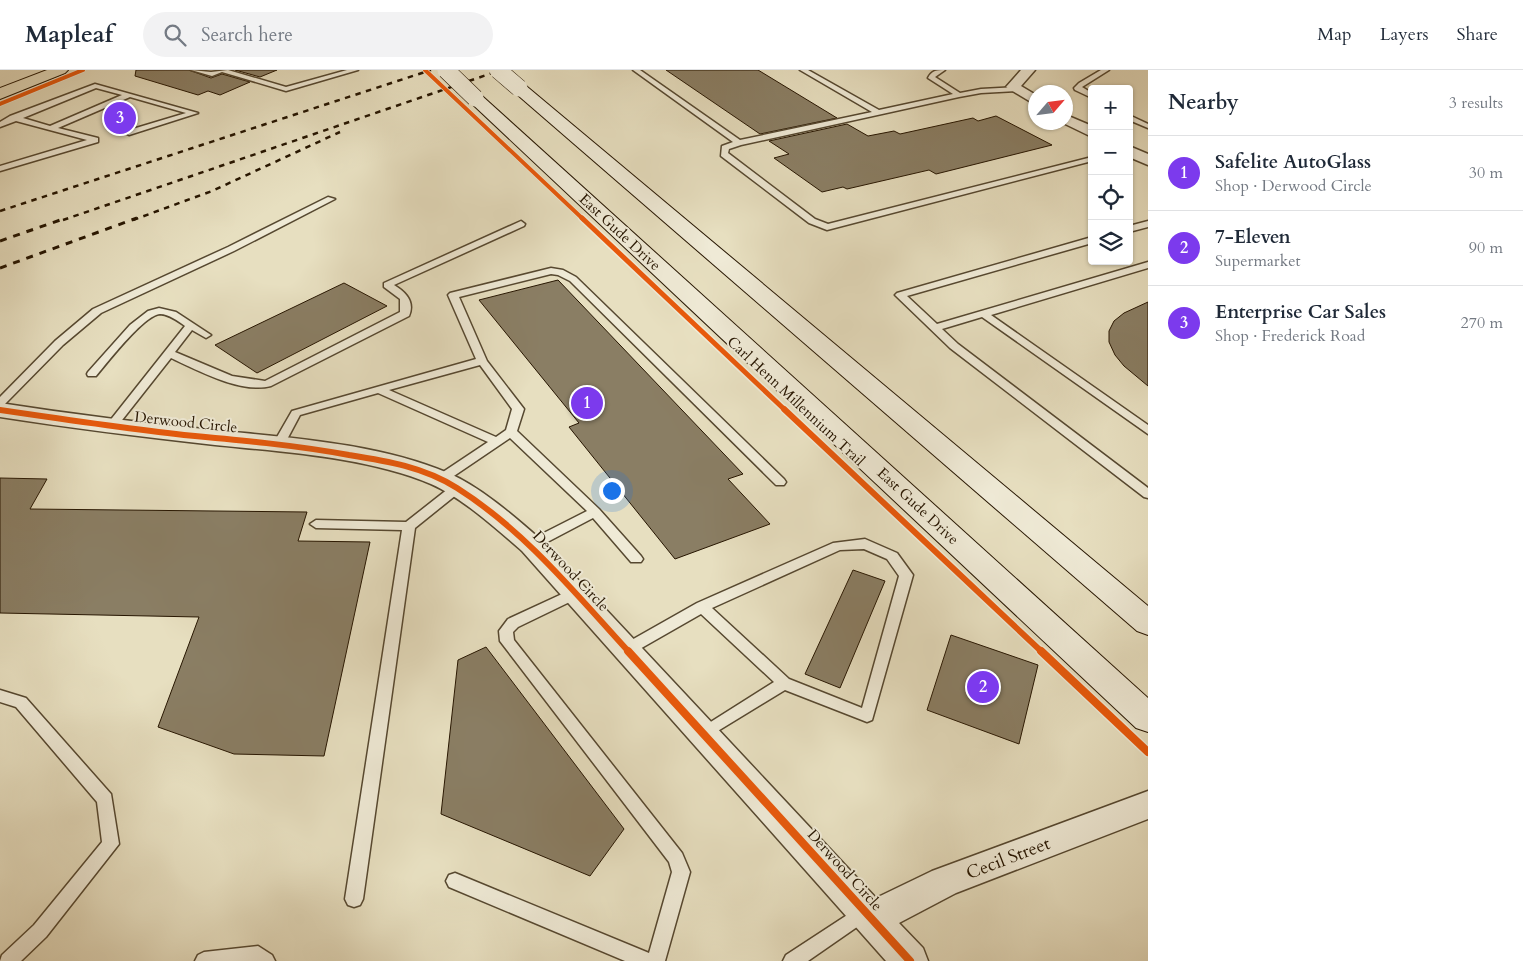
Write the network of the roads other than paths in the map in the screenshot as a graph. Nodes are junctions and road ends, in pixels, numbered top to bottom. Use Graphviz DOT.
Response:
graph roads {
  1 [pos="60,70"];
  2 [pos="194,70"];
  3 [pos="221,70"];
  4 [pos="355,70"];
  5 [pos="446,70"];
  6 [pos="498,70"];
  7 [pos="636,70"];
  8 [pos="803,70"];
  9 [pos="942,70"];
  10 [pos="1028,70"];
  11 [pos="1106,70"];
  12 [pos="1017,89"];
  13 [pos="0,94"];
  14 [pos="129,94"];
  15 [pos="1088,94"];
  16 [pos="959,95"];
  17 [pos="1028,96"];
  18 [pos="879,113"];
  19 [pos="0,116"];
  20 [pos="15,119"];
  21 [pos="1133,119"];
  22 [pos="1073,122"];
  23 [pos="0,125"];
  24 [pos="1148,126"];
  25 [pos="51,128"];
  26 [pos="1088,130"];
  27 [pos="129,134"];
  28 [pos="739,143"];
  29 [pos="1133,153"];
  30 [pos="1148,160"];
  31 [pos="1088,161"];
  32 [pos="0,169"];
  33 [pos="331,199"];
  34 [pos="520,224"];
  35 [pos="1148,224"];
  36 [pos="1133,228"];
  37 [pos="1088,241"];
  38 [pos="1148,265"];
  39 [pos="984,314"];
  40 [pos="191,326"];
  41 [pos="936,328"];
  42 [pos="206,335"];
  43 [pos="169,353"];
  44 [pos="482,361"];
  45 [pos="92,374"];
  46 [pos="380,389"];
  47 [pos="0,404"];
  48 [pos="0,410"];
  49 [pos="111,427"];
  50 [pos="1148,430"];
  51 [pos="511,432"];
  52 [pos="496,441"];
  53 [pos="279,444"];
  54 [pos="780,482"];
  55 [pos="449,483"];
  56 [pos="1148,494"];
  57 [pos="595,512"];
  58 [pos="316,524"];
  59 [pos="409,526"];
  60 [pos="531,545"];
  61 [pos="636,559"];
  62 [pos="575,594"];
  63 [pos="702,607"];
  64 [pos="1148,623"];
  65 [pos="626,650"];
  66 [pos="784,684"];
  67 [pos="0,696"];
  68 [pos="1148,718"];
  69 [pos="703,734"];
  70 [pos="1148,806"];
  71 [pos="455,881"];
  72 [pos="354,899"];
  73 [pos="868,915"];
  74 [pos="8,961"];
  75 [pos="204,961"];
  76 [pos="266,961"];
  77 [pos="647,961"];
  78 [pos="656,961"];
  79 [pos="792,961"];
  80 [pos="910,961"];
  1 -- 13 [label="main road"];
  2 -- 3 [label="lane"];
  3 -- 4 [label="lane"];
  5 -- 68 [label="main road, East Gude Drive, bridge"];
  6 -- 64 [label="main road, bridge"];
  7 -- 28 [label="lane"];
  8 -- 18 [label="lane"];
  9 -- 16 [label="lane"];
  10 -- 12 [label="street"];
  11 -- 15 [label="lane"];
  12 -- 16 [label="lane"];
  12 -- 17 [label="street"];
  14 -- 20 [label="lane"];
  14 -- 25 [label="lane"];
  14 -- 27 [label="lane"];
  16 -- 18 [label="lane"];
  18 -- 28 [label="lane"];
  19 -- 20 [label="lane"];
  20 -- 23 [label="lane"];
  20 -- 25 [label="lane"];
  21 -- 24 [label="lane"];
  22 -- 26 [label="street"];
  25 -- 32 [label="lane"];
  28 -- 31 [label="lane"];
  29 -- 30 [label="street"];
  33 -- 47 [label="lane"];
  34 -- 43 [label="lane"];
  35 -- 36 [label="lane"];
  37 -- 41 [label="lane"];
  38 -- 39 [label="lane"];
  39 -- 41 [label="lane"];
  39 -- 50 [label="lane"];
  40 -- 42 [label="lane"];
  40 -- 43 [label="lane"];
  40 -- 45 [label="lane"];
  41 -- 56 [label="lane"];
  43 -- 49 [label="lane"];
  44 -- 46 [label="lane"];
  44 -- 51 [label="lane"];
  44 -- 54 [label="lane"];
  46 -- 52 [label="lane"];
  46 -- 53 [label="lane"];
  48 -- 49 [label="street, Derwood Circle"];
  49 -- 53 [label="street, Derwood Circle"];
  51 -- 52 [label="lane"];
  51 -- 57 [label="lane"];
  52 -- 55 [label="lane"];
  53 -- 55 [label="street, Derwood Circle"];
  55 -- 59 [label="lane"];
  55 -- 60 [label="street, Derwood Circle"];
  57 -- 60 [label="lane"];
  57 -- 61 [label="lane"];
  58 -- 59 [label="lane"];
  59 -- 72 [label="lane"];
  60 -- 62 [label="street, Derwood Circle"];
  62 -- 65 [label="street, Derwood Circle"];
  62 -- 78 [label="lane"];
  63 -- 65 [label="lane"];
  63 -- 66 [label="lane"];
  63 -- 66 [label="lane"];
  65 -- 69 [label="street, Derwood Circle"];
  66 -- 69 [label="lane"];
  67 -- 74 [label="lane"];
  69 -- 73 [label="street, Derwood Circle"];
  70 -- 73 [label="street, Cecil Street"];
  71 -- 77 [label="lane"];
  73 -- 79 [label="lane"];
  73 -- 80 [label="street, Derwood Circle"];
  75 -- 76 [label="lane"];
}
